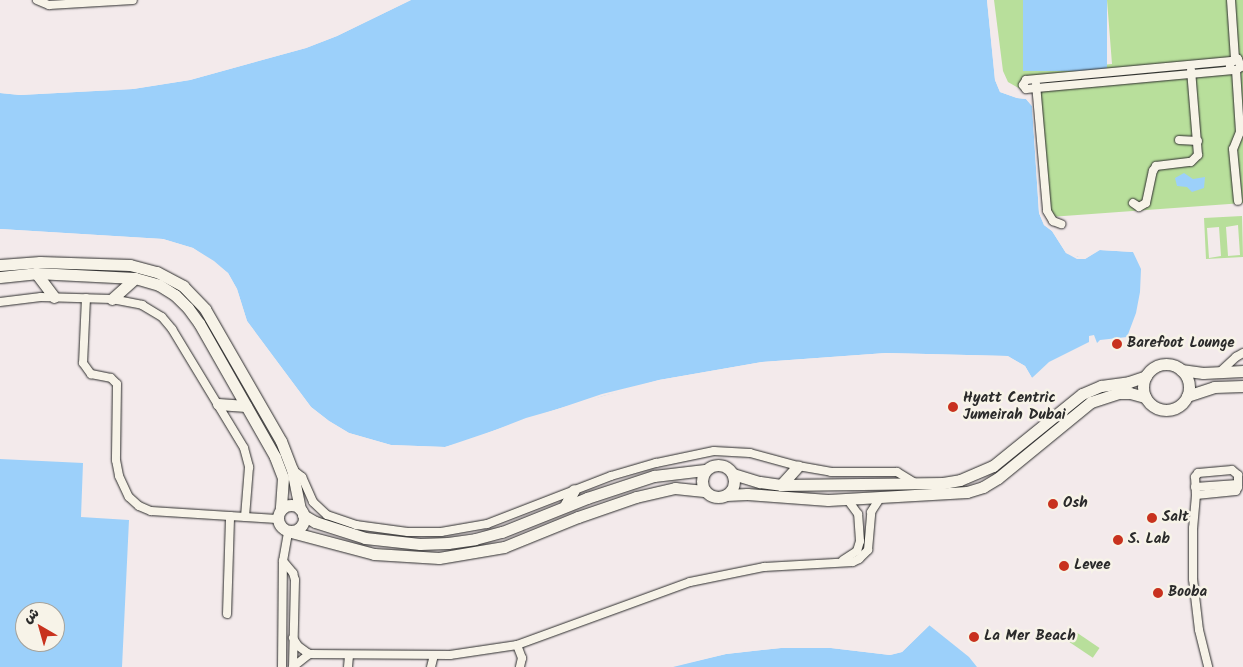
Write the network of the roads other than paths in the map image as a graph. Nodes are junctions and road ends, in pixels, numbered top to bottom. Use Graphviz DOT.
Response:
graph roads {
  1 [pos="37,0"];
  2 [pos="45,0"];
  3 [pos="133,0"];
  4 [pos="1231,0"];
  5 [pos="54,5"];
  6 [pos="1237,65"];
  7 [pos="1191,69"];
  8 [pos="1179,140"];
  9 [pos="1198,141"];
  10 [pos="1238,201"];
  11 [pos="1133,203"];
  12 [pos="1061,224"];
  13 [pos="0,265"];
  14 [pos="36,273"];
  15 [pos="0,277"];
  16 [pos="134,278"];
  17 [pos="54,297"];
  18 [pos="86,298"];
  19 [pos="112,299"];
  20 [pos="0,302"];
  21 [pos="1243,353"];
  22 [pos="1181,370"];
  23 [pos="1243,370"];
  24 [pos="1222,371"];
  25 [pos="1146,376"];
  26 [pos="1243,386"];
  27 [pos="1187,396"];
  28 [pos="1145,397"];
  29 [pos="218,404"];
  30 [pos="246,406"];
  31 [pos="798,466"];
  32 [pos="292,469"];
  33 [pos="705,470"];
  34 [pos="733,474"];
  35 [pos="1240,480"];
  36 [pos="915,483"];
  37 [pos="781,485"];
  38 [pos="574,490"];
  39 [pos="704,491"];
  40 [pos="1195,491"];
  41 [pos="726,495"];
  42 [pos="880,498"];
  43 [pos="847,499"];
  44 [pos="565,506"];
  45 [pos="302,512"];
  46 [pos="279,514"];
  47 [pos="230,516"];
  48 [pos="245,517"];
  49 [pos="290,532"];
  50 [pos="284,561"];
  51 [pos="840,562"];
  52 [pos="227,614"];
  53 [pos="293,638"];
  54 [pos="517,644"];
  55 [pos="309,654"];
  56 [pos="349,655"];
  57 [pos="434,655"];
  58 [pos="282,667"];
  59 [pos="293,667"];
  60 [pos="348,667"];
  61 [pos="431,667"];
  62 [pos="520,667"];
  63 [pos="1208,667"];
  1 -- 5 [label="street"];
  2 -- 5 [label="street"];
  3 -- 5 [label="street"];
  4 -- 6 [label="street"];
  6 -- 7 [label="street"];
  6 -- 10 [label="street"];
  7 -- 9 [label="street"];
  7 -- 12 [label="street"];
  8 -- 9 [label="street"];
  9 -- 11 [label="street"];
  13 -- 32 [label="street"];
  14 -- 15 [label="street"];
  14 -- 16 [label="street"];
  14 -- 17 [label="street"];
  16 -- 19 [label="street"];
  16 -- 30 [label="street"];
  17 -- 18 [label="street"];
  17 -- 20 [label="street"];
  18 -- 19 [label="street"];
  18 -- 47 [label="street"];
  19 -- 29 [label="street"];
  21 -- 24 [label="street"];
  22 -- 24 [label="street"];
  22 -- 25 [label="street"];
  22 -- 27 [label="street"];
  23 -- 24 [label="street"];
  25 -- 28 [label="street"];
  25 -- 36 [label="street"];
  26 -- 27 [label="street"];
  27 -- 28 [label="street"];
  28 -- 42 [label="street"];
  29 -- 30 [label="street"];
  29 -- 48 [label="street"];
  30 -- 46 [label="street"];
  31 -- 36 [label="street"];
  31 -- 37 [label="street"];
  31 -- 38 [label="street"];
  32 -- 38 [label="street"];
  32 -- 45 [label="street"];
  33 -- 34 [label="street"];
  33 -- 39 [label="street"];
  33 -- 44 [label="street"];
  34 -- 37 [label="street"];
  34 -- 41 [label="street"];
  35 -- 40 [label="street"];
  35 -- 40 [label="street"];
  36 -- 37 [label="street"];
  38 -- 44 [label="street"];
  39 -- 41 [label="street"];
  39 -- 49 [label="street"];
  40 -- 63 [label="street"];
  41 -- 43 [label="street"];
  42 -- 43 [label="street"];
  42 -- 51 [label="street"];
  43 -- 51 [label="street"];
  44 -- 45 [label="street"];
  45 -- 46 [label="street"];
  45 -- 49 [label="street"];
  46 -- 48 [label="street"];
  46 -- 49 [label="street"];
  47 -- 48 [label="street"];
  47 -- 52 [label="street"];
  49 -- 50 [label="street"];
  50 -- 53 [label="street"];
  50 -- 58 [label="street"];
  51 -- 54 [label="street"];
  53 -- 55 [label="street"];
  53 -- 59 [label="street"];
  54 -- 57 [label="street"];
  54 -- 62 [label="street"];
  55 -- 56 [label="street"];
  55 -- 59 [label="street"];
  56 -- 57 [label="street"];
  56 -- 60 [label="street"];
  57 -- 61 [label="street"];
}
